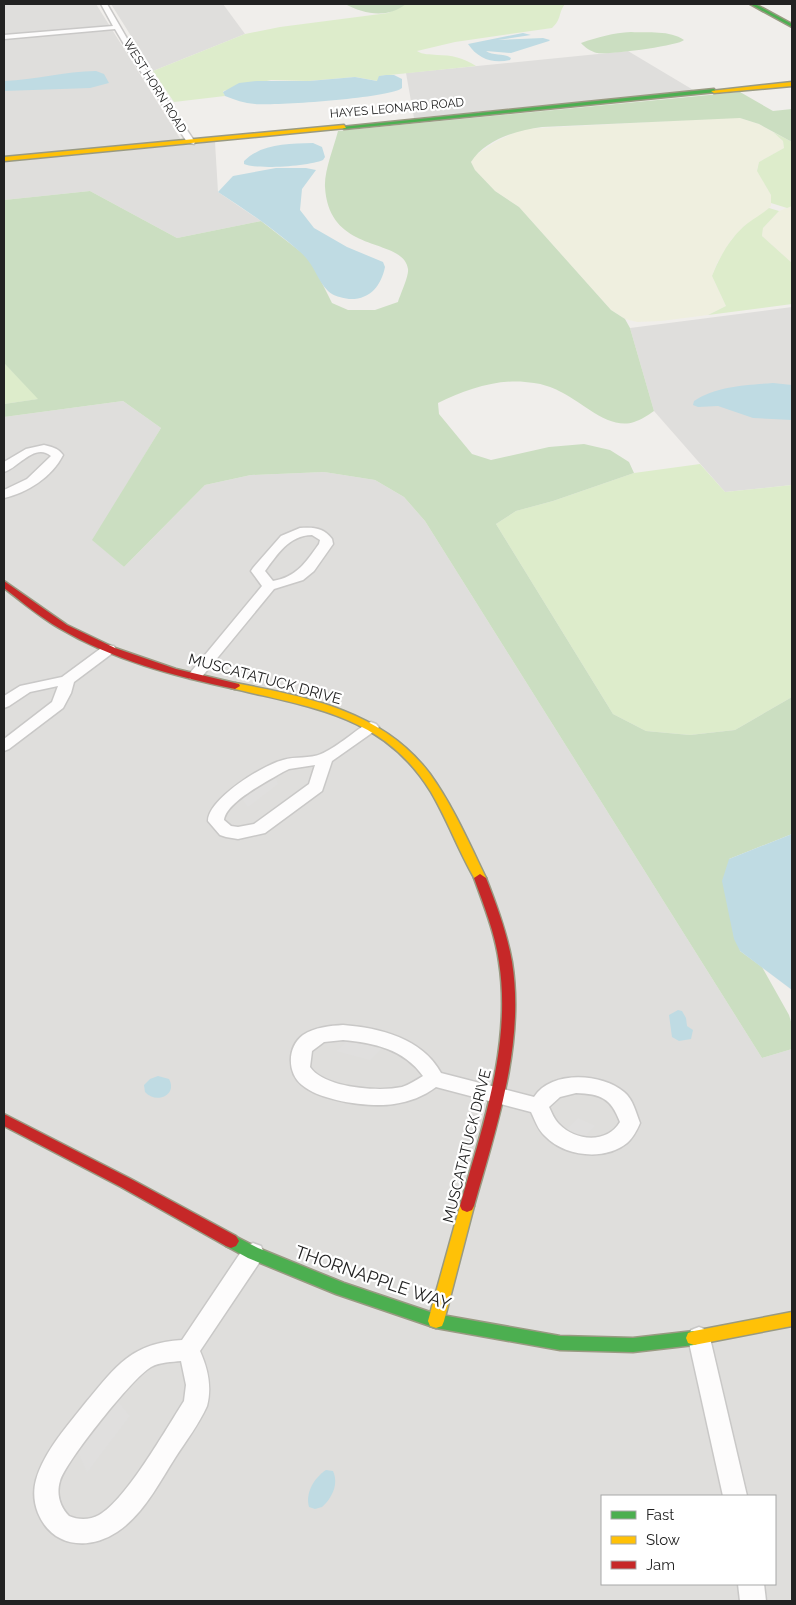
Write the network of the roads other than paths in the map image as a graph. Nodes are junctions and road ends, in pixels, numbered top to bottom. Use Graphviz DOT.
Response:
graph roads {
  1 [pos="104,4"];
  2 [pos="752,4"];
  3 [pos="773,4"];
  4 [pos="792,14"];
  5 [pos="792,26"];
  6 [pos="118,27"];
  7 [pos="4,37"];
  8 [pos="792,84"];
  9 [pos="191,142"];
  10 [pos="4,160"];
  11 [pos="4,468"];
  12 [pos="4,494"];
  13 [pos="4,584"];
  14 [pos="270,586"];
  15 [pos="109,648"];
  16 [pos="195,676"];
  17 [pos="67,680"];
  18 [pos="4,703"];
  19 [pos="371,727"];
  20 [pos="4,746"];
  21 [pos="325,760"];
  22 [pos="434,1079"];
  23 [pos="498,1094"];
  24 [pos="539,1106"];
  25 [pos="4,1120"];
  26 [pos="253,1253"];
  27 [pos="792,1318"];
  28 [pos="436,1321"];
  29 [pos="699,1338"];
  30 [pos="188,1350"];
  31 [pos="736,1495"];
  32 [pos="751,1585"];
  33 [pos="753,1601"];
  1 -- 6 [label="street, WEST HORN ROAD"];
  2 -- 5 [label="main road"];
  3 -- 4 [label="main road"];
  6 -- 7 [label="street"];
  6 -- 9 [label="street, WEST HORN ROAD"];
  8 -- 9 [label="main road, HAYES LEONARD ROAD"];
  9 -- 10 [label="main road, HAYES LEONARD ROAD"];
  11 -- 12 [label="street"];
  13 -- 15 [label="main road, MUSCATATUCK DRIVE"];
  14 -- 14 [label="street"];
  14 -- 16 [label="street"];
  15 -- 16 [label="main road, MUSCATATUCK DRIVE"];
  15 -- 17 [label="street"];
  16 -- 19 [label="main road, MUSCATATUCK DRIVE"];
  17 -- 18 [label="street"];
  17 -- 20 [label="street"];
  19 -- 21 [label="street"];
  19 -- 23 [label="main road, MUSCATATUCK DRIVE"];
  21 -- 21 [label="street"];
  22 -- 22 [label="street"];
  22 -- 23 [label="street"];
  23 -- 24 [label="street"];
  23 -- 28 [label="main road, MUSCATATUCK DRIVE"];
  25 -- 26 [label="main road, THORNAPPLE WAY"];
  26 -- 28 [label="main road, THORNAPPLE WAY"];
  26 -- 30 [label="street"];
  27 -- 29 [label="main road, THORNAPPLE WAY"];
  28 -- 29 [label="main road, THORNAPPLE WAY"];
  29 -- 31 [label="street"];
  30 -- 30 [label="street"];
  32 -- 33 [label="street"];
}
